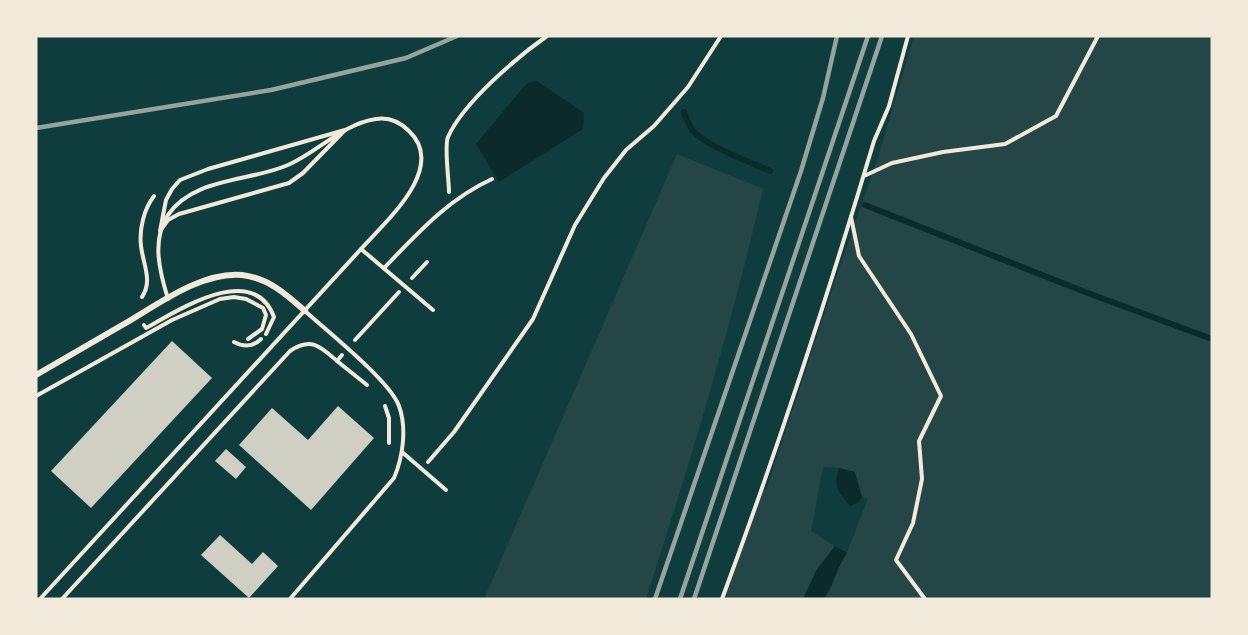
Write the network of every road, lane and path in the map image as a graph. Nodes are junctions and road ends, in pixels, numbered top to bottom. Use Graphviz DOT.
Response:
graph roads {
  1 [pos="547,36"];
  2 [pos="721,36"];
  3 [pos="908,36"];
  4 [pos="1098,36"];
  5 [pos="345,130"];
  6 [pos="863,176"];
  7 [pos="492,179"];
  8 [pos="449,205"];
  9 [pos="851,216"];
  10 [pos="160,231"];
  11 [pos="362,249"];
  12 [pos="384,268"];
  13 [pos="168,299"];
  14 [pos="433,310"];
  15 [pos="304,311"];
  16 [pos="139,316"];
  17 [pos="248,339"];
  18 [pos="234,342"];
  19 [pos="337,361"];
  20 [pos="36,375"];
  21 [pos="36,396"];
  22 [pos="401,451"];
  23 [pos="422,469"];
  24 [pos="446,490"];
  25 [pos="40,599"];
  26 [pos="62,599"];
  27 [pos="290,599"];
  28 [pos="722,599"];
  29 [pos="925,599"];
  1 -- 8 [label="path"];
  2 -- 23 [label="path"];
  3 -- 6 [label="path"];
  4 -- 6 [label="path"];
  5 -- 10 [label="lane"];
  5 -- 10 [label="lane"];
  5 -- 10 [label="lane"];
  5 -- 11 [label="lane"];
  6 -- 9 [label="path"];
  7 -- 8 [label="lane"];
  8 -- 12 [label="lane"];
  9 -- 28 [label="path"];
  9 -- 29 [label="path"];
  10 -- 13 [label="lane"];
  11 -- 12 [label="lane"];
  11 -- 15 [label="lane"];
  12 -- 14 [label="lane"];
  13 -- 15 [label="street"];
  13 -- 16 [label="street"];
  15 -- 22 [label="lane"];
  15 -- 25 [label="lane"];
  16 -- 18 [label="path"];
  16 -- 20 [label="street"];
  17 -- 21 [label="path"];
  19 -- 26 [label="path"];
  22 -- 23 [label="lane"];
  22 -- 27 [label="lane"];
  23 -- 24 [label="lane"];
}
